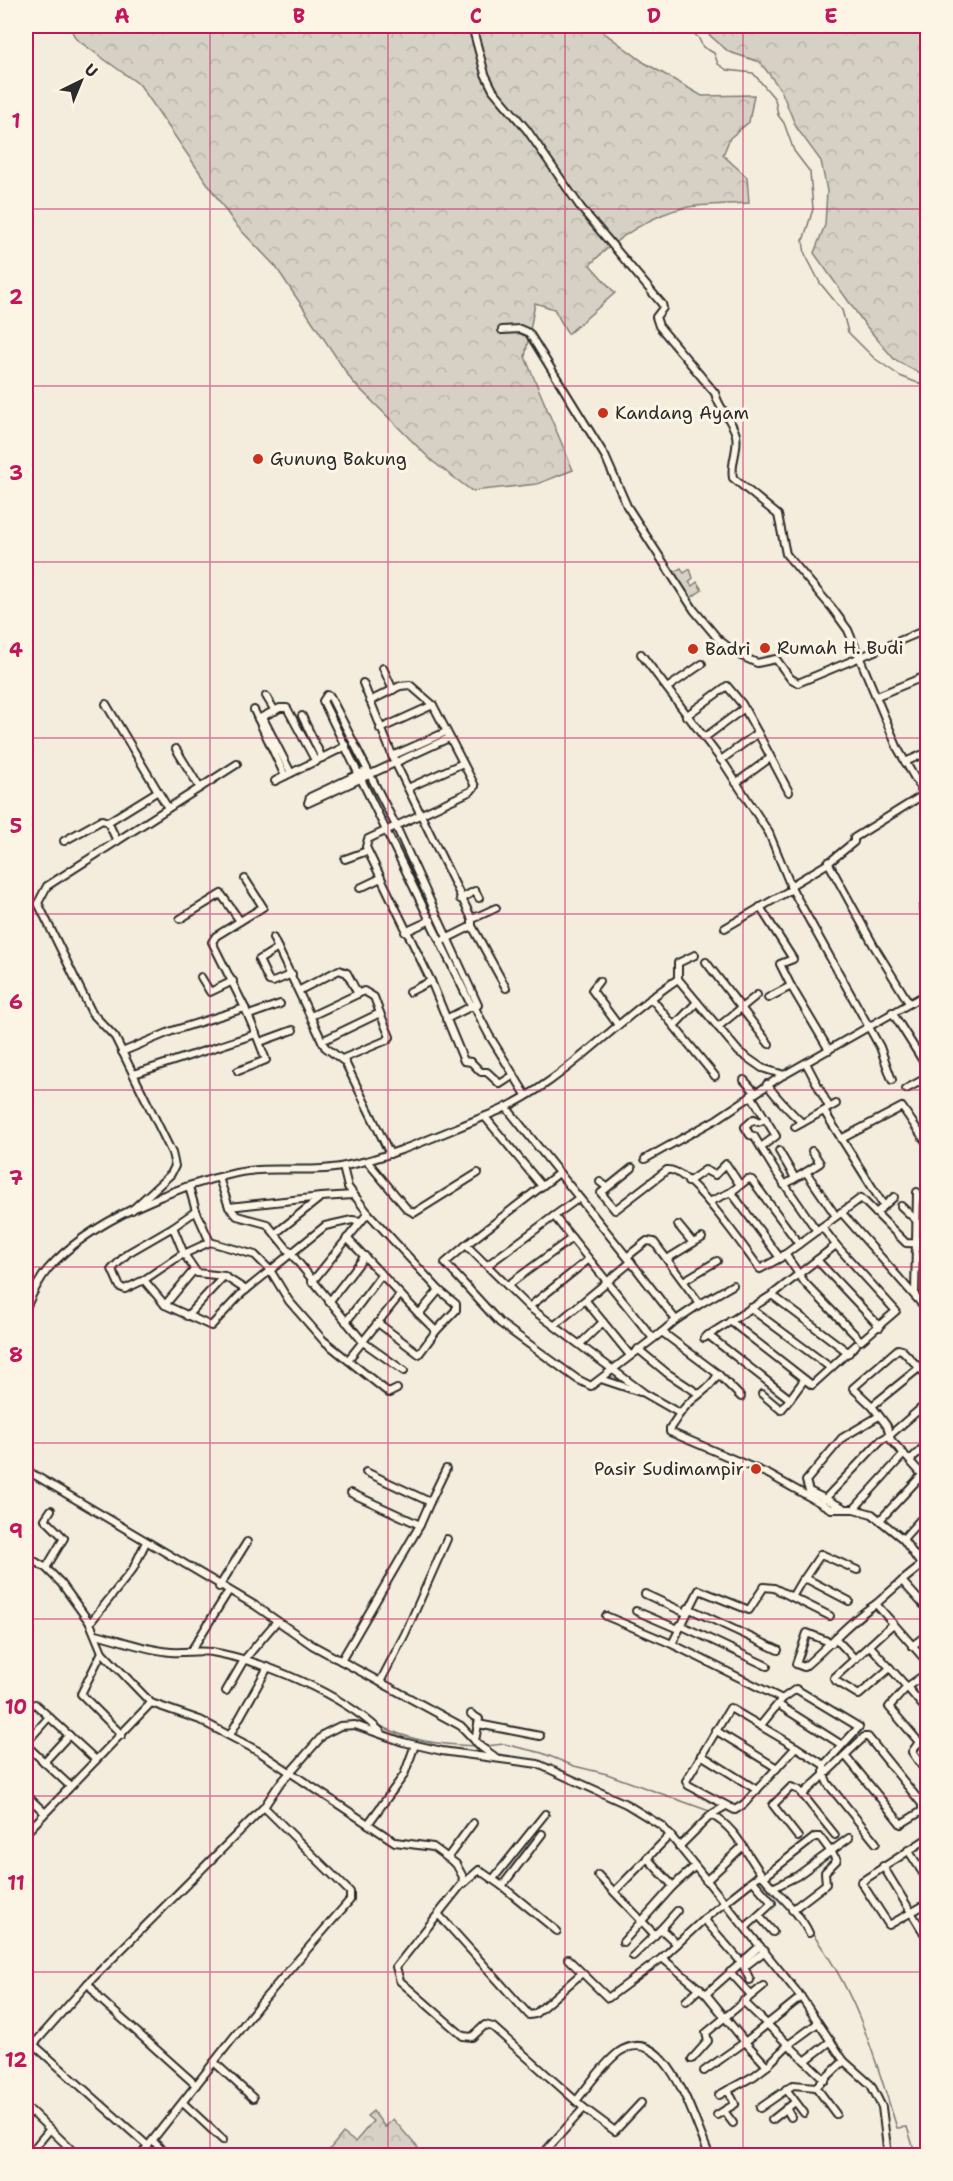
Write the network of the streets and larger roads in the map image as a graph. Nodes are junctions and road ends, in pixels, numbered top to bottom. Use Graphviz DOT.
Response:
graph roads {
  1 [pos="472,26"];
  2 [pos="502,330"];
  3 [pos="26,585"];
  4 [pos="26,590"];
  5 [pos="927,629"];
  6 [pos="641,654"];
  7 [pos="861,656"];
  8 [pos="702,664"];
  9 [pos="383,668"];
  10 [pos="927,675"];
  11 [pos="363,683"];
  12 [pos="667,688"];
  13 [pos="393,690"];
  14 [pos="266,696"];
  15 [pos="877,696"];
  16 [pos="370,701"];
  17 [pos="106,704"];
  18 [pos="433,705"];
  19 [pos="743,709"];
  20 [pos="254,710"];
  21 [pos="275,711"];
  22 [pos="302,716"];
  23 [pos="686,716"];
  24 [pos="260,718"];
  25 [pos="380,729"];
  26 [pos="758,733"];
  27 [pos="447,735"];
  28 [pos="704,738"];
  29 [pos="346,746"];
  30 [pos="176,749"];
  31 [pos="927,752"];
  32 [pos="770,758"];
  33 [pos="394,759"];
  34 [pos="319,760"];
  35 [pos="721,760"];
  36 [pos="905,762"];
  37 [pos="237,764"];
  38 [pos="463,764"];
  39 [pos="288,775"];
  40 [pos="365,775"];
  41 [pos="274,781"];
  42 [pos="736,783"];
  43 [pos="200,788"];
  44 [pos="408,788"];
  45 [pos="158,791"];
  46 [pos="789,792"];
  47 [pos="923,795"];
  48 [pos="927,801"];
  49 [pos="168,808"];
  50 [pos="419,813"];
  51 [pos="108,822"];
  52 [pos="395,824"];
  53 [pos="388,829"];
  54 [pos="64,841"];
  55 [pos="117,841"];
  56 [pos="367,851"];
  57 [pos="345,859"];
  58 [pos="828,862"];
  59 [pos="381,878"];
  60 [pos="245,879"];
  61 [pos="420,879"];
  62 [pos="413,882"];
  63 [pos="360,888"];
  64 [pos="791,888"];
  65 [pos="460,898"];
  66 [pos="479,898"];
  67 [pos="760,907"];
  68 [pos="496,908"];
  69 [pos="180,920"];
  70 [pos="430,920"];
  71 [pos="240,921"];
  72 [pos="472,922"];
  73 [pos="725,928"];
  74 [pos="405,932"];
  75 [pos="273,938"];
  76 [pos="448,938"];
  77 [pos="441,942"];
  78 [pos="278,948"];
  79 [pos="695,955"];
  80 [pos="706,962"];
  81 [pos="292,974"];
  82 [pos="201,977"];
  83 [pos="678,979"];
  84 [pos="233,981"];
  85 [pos="430,981"];
  86 [pos="599,981"];
  87 [pos="791,986"];
  88 [pos="506,988"];
  89 [pos="300,990"];
  90 [pos="409,992"];
  91 [pos="927,993"];
  92 [pos="358,994"];
  93 [pos="757,995"];
  94 [pos="651,998"];
  95 [pos="768,998"];
  96 [pos="697,1002"];
  97 [pos="280,1004"];
  98 [pos="909,1004"];
  99 [pos="475,1006"];
  100 [pos="245,1008"];
  101 [pos="741,1010"];
  102 [pos="892,1012"];
  103 [pos="380,1013"];
  104 [pos="249,1015"];
  105 [pos="311,1016"];
  106 [pos="446,1019"];
  107 [pos="618,1025"];
  108 [pos="674,1026"];
  109 [pos="868,1026"];
  110 [pos="717,1027"];
  111 [pos="293,1030"];
  112 [pos="256,1034"];
  113 [pos="322,1041"];
  114 [pos="260,1042"];
  115 [pos="769,1044"];
  116 [pos="829,1050"];
  117 [pos="122,1052"];
  118 [pos="342,1059"];
  119 [pos="807,1063"];
  120 [pos="927,1069"];
  121 [pos="238,1071"];
  122 [pos="134,1074"];
  123 [pos="514,1075"];
  124 [pos="784,1075"];
  125 [pos="716,1076"];
  126 [pos="925,1079"];
  127 [pos="744,1080"];
  128 [pos="892,1080"];
  129 [pos="767,1084"];
  130 [pos="906,1089"];
  131 [pos="927,1090"];
  132 [pos="753,1094"];
  133 [pos="526,1095"];
  134 [pos="836,1104"];
  135 [pos="506,1107"];
  136 [pos="827,1109"];
  137 [pos="485,1117"];
  138 [pos="766,1119"];
  139 [pos="841,1139"];
  140 [pos="927,1145"];
  141 [pos="761,1147"];
  142 [pos="779,1151"];
  143 [pos="812,1151"];
  144 [pos="390,1154"];
  145 [pos="645,1159"];
  146 [pos="366,1161"];
  147 [pos="343,1167"];
  148 [pos="632,1168"];
  149 [pos="806,1172"];
  150 [pos="478,1173"];
  151 [pos="559,1173"];
  152 [pos="219,1178"];
  153 [pos="795,1178"];
  154 [pos="600,1182"];
  155 [pos="688,1182"];
  156 [pos="541,1185"];
  157 [pos="740,1185"];
  158 [pos="784,1185"];
  159 [pos="189,1187"];
  160 [pos="607,1187"];
  161 [pos="731,1192"];
  162 [pos="917,1192"];
  163 [pos="353,1194"];
  164 [pos="321,1197"];
  165 [pos="894,1197"];
  166 [pos="579,1198"];
  167 [pos="709,1202"];
  168 [pos="884,1206"];
  169 [pos="902,1206"];
  170 [pos="228,1207"];
  171 [pos="195,1211"];
  172 [pos="130,1213"];
  173 [pos="368,1213"];
  174 [pos="876,1213"];
  175 [pos="839,1214"];
  176 [pos="554,1216"];
  177 [pos="916,1220"];
  178 [pos="361,1221"];
  179 [pos="678,1225"];
  180 [pos="173,1227"];
  181 [pos="820,1229"];
  182 [pos="276,1233"];
  183 [pos="347,1238"];
  184 [pos="572,1238"];
  185 [pos="702,1238"];
  186 [pos="210,1242"];
  187 [pos="693,1243"];
  188 [pos="799,1244"];
  189 [pos="916,1244"];
  190 [pos="927,1244"];
  191 [pos="466,1245"];
  192 [pos="836,1245"];
  193 [pos="183,1254"];
  194 [pos="292,1255"];
  195 [pos="365,1256"];
  196 [pos="783,1256"];
  197 [pos="629,1259"];
  198 [pos="668,1259"];
  199 [pos="588,1260"];
  200 [pos="817,1260"];
  201 [pos="717,1261"];
  202 [pos="489,1264"];
  203 [pos="194,1270"];
  204 [pos="270,1270"];
  205 [pos="382,1274"];
  206 [pos="799,1274"];
  207 [pos="224,1276"];
  208 [pos="144,1280"];
  209 [pos="685,1280"];
  210 [pos="312,1282"];
  211 [pos="608,1282"];
  212 [pos="508,1285"];
  213 [pos="733,1285"];
  214 [pos="246,1290"];
  215 [pos="439,1290"];
  216 [pos="915,1294"];
  217 [pos="400,1295"];
  218 [pos="772,1295"];
  219 [pos="586,1301"];
  220 [pos="329,1302"];
  221 [pos="700,1304"];
  222 [pos="165,1305"];
  223 [pos="529,1307"];
  224 [pos="26,1308"];
  225 [pos="750,1308"];
  226 [pos="927,1311"];
  227 [pos="419,1314"];
  228 [pos="188,1317"];
  229 [pos="676,1320"];
  230 [pos="730,1321"];
  231 [pos="346,1322"];
  232 [pos="603,1322"];
  233 [pos="378,1323"];
  234 [pos="555,1325"];
  235 [pos="880,1328"];
  236 [pos="436,1331"];
  237 [pos="662,1332"];
  238 [pos="652,1338"];
  239 [pos="363,1342"];
  240 [pos="580,1344"];
  241 [pos="856,1345"];
  242 [pos="638,1349"];
  243 [pos="849,1353"];
  244 [pos="629,1354"];
  245 [pos="348,1360"];
  246 [pos="614,1368"];
  247 [pos="831,1368"];
  248 [pos="919,1368"];
  249 [pos="404,1371"];
  250 [pos="718,1374"];
  251 [pos="927,1377"];
  252 [pos="601,1379"];
  253 [pos="804,1380"];
  254 [pos="397,1389"];
  255 [pos="644,1393"];
  256 [pos="699,1394"];
  257 [pos="762,1394"];
  258 [pos="741,1397"];
  259 [pos="790,1399"];
  260 [pos="927,1402"];
  261 [pos="872,1406"];
  262 [pos="879,1416"];
  263 [pos="678,1417"];
  264 [pos="890,1435"];
  265 [pos="927,1443"];
  266 [pos="904,1454"];
  267 [pos="910,1460"];
  268 [pos="446,1468"];
  269 [pos="26,1470"];
  270 [pos="366,1472"];
  271 [pos="922,1475"];
  272 [pos="927,1481"];
  273 [pos="351,1493"];
  274 [pos="824,1500"];
  275 [pos="430,1502"];
  276 [pos="845,1508"];
  277 [pos="854,1509"];
  278 [pos="51,1510"];
  279 [pos="927,1511"];
  280 [pos="881,1519"];
  281 [pos="420,1525"];
  282 [pos="447,1539"];
  283 [pos="903,1539"];
  284 [pos="146,1542"];
  285 [pos="247,1542"];
  286 [pos="927,1551"];
  287 [pos="26,1556"];
  288 [pos="920,1563"];
  289 [pos="46,1568"];
  290 [pos="857,1570"];
  291 [pos="804,1579"];
  292 [pos="902,1581"];
  293 [pos="219,1587"];
  294 [pos="228,1592"];
  295 [pos="645,1594"];
  296 [pos="792,1597"];
  297 [pos="849,1601"];
  298 [pos="876,1604"];
  299 [pos="687,1610"];
  300 [pos="927,1610"];
  301 [pos="636,1611"];
  302 [pos="606,1616"];
  303 [pos="830,1616"];
  304 [pos="277,1621"];
  305 [pos="90,1623"];
  306 [pos="893,1624"];
  307 [pos="679,1627"];
  308 [pos="96,1634"];
  309 [pos="927,1634"];
  310 [pos="834,1641"];
  311 [pos="672,1644"];
  312 [pos="870,1646"];
  313 [pos="912,1646"];
  314 [pos="778,1650"];
  315 [pos="191,1651"];
  316 [pos="102,1652"];
  317 [pos="855,1659"];
  318 [pos="244,1660"];
  319 [pos="341,1661"];
  320 [pos="927,1663"];
  321 [pos="767,1666"];
  322 [pos="268,1667"];
  323 [pos="890,1668"];
  324 [pos="927,1671"];
  325 [pos="380,1682"];
  326 [pos="908,1687"];
  327 [pos="226,1691"];
  328 [pos="781,1702"];
  329 [pos="151,1703"];
  330 [pos="35,1704"];
  331 [pos="927,1712"];
  332 [pos="471,1714"];
  333 [pos="49,1717"];
  334 [pos="478,1724"];
  335 [pos="761,1725"];
  336 [pos="715,1730"];
  337 [pos="382,1734"];
  338 [pos="69,1735"];
  339 [pos="122,1735"];
  340 [pos="230,1735"];
  341 [pos="540,1736"];
  342 [pos="927,1739"];
  343 [pos="918,1742"];
  344 [pos="26,1744"];
  345 [pos="478,1744"];
  346 [pos="415,1745"];
  347 [pos="842,1745"];
  348 [pos="796,1747"];
  349 [pos="701,1755"];
  350 [pos="845,1755"];
  351 [pos="497,1758"];
  352 [pos="96,1760"];
  353 [pos="44,1762"];
  354 [pos="824,1765"];
  355 [pos="777,1768"];
  356 [pos="927,1771"];
  357 [pos="290,1772"];
  358 [pos="824,1776"];
  359 [pos="70,1786"];
  360 [pos="757,1790"];
  361 [pos="26,1794"];
  362 [pos="802,1795"];
  363 [pos="264,1806"];
  364 [pos="726,1806"];
  365 [pos="44,1812"];
  366 [pos="545,1814"];
  367 [pos="712,1814"];
  368 [pos="473,1823"];
  369 [pos="368,1824"];
  370 [pos="26,1833"];
  371 [pos="542,1834"];
  372 [pos="670,1835"];
  373 [pos="835,1835"];
  374 [pos="798,1837"];
  375 [pos="849,1838"];
  376 [pos="927,1838"];
  377 [pos="876,1843"];
  378 [pos="679,1846"];
  379 [pos="743,1846"];
  380 [pos="831,1850"];
  381 [pos="908,1850"];
  382 [pos="448,1857"];
  383 [pos="647,1858"];
  384 [pos="884,1866"];
  385 [pos="694,1867"];
  386 [pos="598,1875"];
  387 [pos="763,1875"];
  388 [pos="493,1879"];
  389 [pos="706,1881"];
  390 [pos="753,1881"];
  391 [pos="927,1881"];
  392 [pos="462,1884"];
  393 [pos="502,1886"];
  394 [pos="673,1886"];
  395 [pos="773,1888"];
  396 [pos="615,1890"];
  397 [pos="725,1903"];
  398 [pos="927,1903"];
  399 [pos="792,1910"];
  400 [pos="677,1911"];
  401 [pos="912,1912"];
  402 [pos="439,1915"];
  403 [pos="760,1917"];
  404 [pos="704,1919"];
  405 [pos="643,1921"];
  406 [pos="746,1927"];
  407 [pos="661,1929"];
  408 [pos="557,1931"];
  409 [pos="773,1932"];
  410 [pos="809,1933"];
  411 [pos="655,1935"];
  412 [pos="926,1935"];
  413 [pos="623,1942"];
  414 [pos="677,1944"];
  415 [pos="763,1949"];
  416 [pos="633,1956"];
  417 [pos="662,1958"];
  418 [pos="568,1959"];
  419 [pos="741,1962"];
  420 [pos="730,1972"];
  421 [pos="582,1974"];
  422 [pos="750,1980"];
  423 [pos="88,1983"];
  424 [pos="763,1986"];
  425 [pos="700,1988"];
  426 [pos="706,1994"];
  427 [pos="751,1995"];
  428 [pos="801,1997"];
  429 [pos="686,2001"];
  430 [pos="743,2001"];
  431 [pos="725,2016"];
  432 [pos="819,2023"];
  433 [pos="765,2024"];
  434 [pos="831,2041"];
  435 [pos="745,2042"];
  436 [pos="33,2044"];
  437 [pos="788,2045"];
  438 [pos="26,2053"];
  439 [pos="692,2059"];
  440 [pos="805,2061"];
  441 [pos="844,2061"];
  442 [pos="214,2062"];
  443 [pos="767,2066"];
  444 [pos="704,2072"];
  445 [pos="825,2080"];
  446 [pos="196,2085"];
  447 [pos="816,2087"];
  448 [pos="786,2089"];
  449 [pos="729,2090"];
  450 [pos="719,2095"];
  451 [pos="253,2098"];
  452 [pos="576,2100"];
  453 [pos="795,2102"];
  454 [pos="183,2103"];
  455 [pos="641,2103"];
  456 [pos="28,2108"];
  457 [pos="584,2108"];
  458 [pos="760,2108"];
  459 [pos="786,2108"];
  460 [pos="724,2111"];
  461 [pos="804,2113"];
  462 [pos="836,2114"];
  463 [pos="717,2115"];
  464 [pos="26,2117"];
  465 [pos="791,2117"];
  466 [pos="771,2120"];
  467 [pos="733,2123"];
  468 [pos="50,2129"];
  469 [pos="223,2140"];
  470 [pos="150,2144"];
  471 [pos="28,2156"];
  472 [pos="78,2156"];
  473 [pos="140,2156"];
  474 [pos="168,2156"];
  475 [pos="541,2156"];
  476 [pos="710,2156"];
  477 [pos="888,2156"];
  1 -- 7 [label="street"];
  2 -- 7 [label="street"];
  3 -- 4 [label="street"];
  5 -- 7 [label="street"];
  6 -- 12 [label="street"];
  7 -- 15 [label="street"];
  8 -- 12 [label="street"];
  9 -- 13 [label="street"];
  10 -- 15 [label="street"];
  11 -- 16 [label="street"];
  12 -- 23 [label="street"];
  13 -- 16 [label="street"];
  13 -- 18 [label="street"];
  14 -- 21 [label="street"];
  15 -- 36 [label="street"];
  16 -- 25 [label="street"];
  17 -- 45 [label="street"];
  18 -- 25 [label="street"];
  18 -- 27 [label="street"];
  19 -- 23 [label="street"];
  19 -- 26 [label="street"];
  19 -- 28 [label="street"];
  20 -- 24 [label="street"];
  21 -- 24 [label="street"];
  21 -- 34 [label="street"];
  22 -- 34 [label="street"];
  23 -- 28 [label="street"];
  24 -- 39 [label="street"];
  25 -- 33 [label="street"];
  26 -- 32 [label="street"];
  26 -- 35 [label="street"];
  27 -- 33 [label="street"];
  27 -- 38 [label="street"];
  28 -- 35 [label="street"];
  29 -- 34 [label="street"];
  29 -- 40 [label="street"];
  29 -- 40 [label="street"];
  30 -- 43 [label="street"];
  31 -- 36 [label="street"];
  32 -- 42 [label="street"];
  32 -- 46 [label="street"];
  33 -- 40 [label="street"];
  33 -- 44 [label="street"];
  34 -- 39 [label="street"];
  35 -- 42 [label="street"];
  36 -- 47 [label="street"];
  37 -- 43 [label="street"];
  38 -- 44 [label="street"];
  38 -- 50 [label="street"];
  39 -- 41 [label="street"];
  40 -- 40 [label="street"];
  40 -- 52 [label="street"];
  40 -- 53 [label="street"];
  42 -- 64 [label="street"];
  43 -- 49 [label="street"];
  44 -- 50 [label="street"];
  45 -- 49 [label="street"];
  45 -- 51 [label="street"];
  47 -- 48 [label="street"];
  47 -- 58 [label="street"];
  49 -- 55 [label="street"];
  50 -- 52 [label="street"];
  50 -- 65 [label="street"];
  51 -- 54 [label="street"];
  51 -- 55 [label="street"];
  52 -- 53 [label="street"];
  52 -- 61 [label="street"];
  53 -- 56 [label="street"];
  53 -- 62 [label="street"];
  55 -- 117 [label="street"];
  56 -- 57 [label="street"];
  56 -- 59 [label="street"];
  58 -- 64 [label="street"];
  58 -- 98 [label="street"];
  59 -- 63 [label="street"];
  59 -- 74 [label="street"];
  60 -- 71 [label="street"];
  61 -- 62 [label="street"];
  61 -- 76 [label="street"];
  62 -- 70 [label="street"];
  64 -- 67 [label="street"];
  64 -- 109 [label="street"];
  65 -- 66 [label="street"];
  65 -- 72 [label="street"];
  67 -- 73 [label="street"];
  67 -- 87 [label="street"];
  68 -- 72 [label="street"];
  69 -- 71 [label="street"];
  70 -- 74 [label="street"];
  70 -- 77 [label="street"];
  71 -- 84 [label="street"];
  72 -- 76 [label="street"];
  72 -- 88 [label="street"];
  74 -- 85 [label="street"];
  75 -- 78 [label="street"];
  76 -- 77 [label="street"];
  76 -- 99 [label="street"];
  77 -- 99 [label="street"];
  78 -- 81 [label="street"];
  78 -- 81 [label="street"];
  79 -- 83 [label="street"];
  80 -- 101 [label="street"];
  81 -- 89 [label="street"];
  82 -- 84 [label="street"];
  83 -- 94 [label="street"];
  83 -- 96 [label="street"];
  84 -- 100 [label="street"];
  85 -- 90 [label="street"];
  85 -- 106 [label="street"];
  86 -- 107 [label="street"];
  87 -- 95 [label="street"];
  87 -- 116 [label="street"];
  89 -- 92 [label="street"];
  89 -- 105 [label="street"];
  91 -- 98 [label="street"];
  92 -- 103 [label="street"];
  92 -- 105 [label="street"];
  93 -- 101 [label="street"];
  94 -- 107 [label="street"];
  94 -- 108 [label="street"];
  96 -- 108 [label="street"];
  96 -- 110 [label="street"];
  97 -- 104 [label="street"];
  98 -- 102 [label="street"];
  99 -- 106 [label="street"];
  99 -- 123 [label="street"];
  100 -- 104 [label="street"];
  100 -- 117 [label="street"];
  101 -- 110 [label="street"];
  101 -- 115 [label="street"];
  102 -- 109 [label="street"];
  102 -- 120 [label="street"];
  103 -- 113 [label="street"];
  103 -- 118 [label="street"];
  104 -- 112 [label="street"];
  105 -- 113 [label="street"];
  106 -- 123 [label="street"];
  107 -- 133 [label="street"];
  108 -- 125 [label="street"];
  109 -- 116 [label="street"];
  109 -- 128 [label="street"];
  110 -- 124 [label="street"];
  111 -- 114 [label="street"];
  112 -- 114 [label="street"];
  112 -- 122 [label="street"];
  113 -- 118 [label="street"];
  114 -- 121 [label="street"];
  116 -- 119 [label="street"];
  117 -- 122 [label="street"];
  118 -- 144 [label="street"];
  119 -- 124 [label="street"];
  119 -- 136 [label="street"];
  122 -- 172 [label="street"];
  123 -- 133 [label="street"];
  124 -- 129 [label="street"];
  126 -- 130 [label="street"];
  126 -- 131 [label="street"];
  127 -- 132 [label="street"];
  129 -- 132 [label="street"];
  129 -- 136 [label="street"];
  132 -- 138 [label="street"];
  132 -- 145 [label="street"];
  133 -- 135 [label="street"];
  134 -- 136 [label="street"];
  135 -- 137 [label="street"];
  135 -- 151 [label="street"];
  136 -- 139 [label="street"];
  137 -- 144 [label="street"];
  137 -- 156 [label="street"];
  138 -- 141 [label="street"];
  138 -- 141 [label="street"];
  139 -- 140 [label="street"];
  139 -- 168 [label="street"];
  141 -- 158 [label="street"];
  142 -- 153 [label="street"];
  143 -- 149 [label="street"];
  144 -- 146 [label="street"];
  146 -- 147 [label="street"];
  146 -- 150 [label="street"];
  147 -- 152 [label="street"];
  147 -- 163 [label="street"];
  148 -- 160 [label="street"];
  149 -- 153 [label="street"];
  149 -- 175 [label="street"];
  151 -- 156 [label="street"];
  151 -- 166 [label="street"];
  152 -- 159 [label="street"];
  152 -- 170 [label="street"];
  153 -- 158 [label="street"];
  154 -- 160 [label="street"];
  155 -- 157 [label="street"];
  155 -- 160 [label="street"];
  155 -- 167 [label="street"];
  156 -- 191 [label="street"];
  157 -- 161 [label="street"];
  157 -- 188 [label="street"];
  158 -- 181 [label="street"];
  159 -- 171 [label="street"];
  159 -- 172 [label="street"];
  161 -- 167 [label="street"];
  161 -- 196 [label="street"];
  162 -- 177 [label="street"];
  163 -- 164 [label="street"];
  163 -- 173 [label="street"];
  164 -- 170 [label="street"];
  164 -- 182 [label="street"];
  165 -- 168 [label="street"];
  166 -- 176 [label="street"];
  166 -- 197 [label="street"];
  167 -- 196 [label="street"];
  168 -- 174 [label="street"];
  169 -- 177 [label="street"];
  170 -- 182 [label="street"];
  171 -- 180 [label="street"];
  171 -- 186 [label="street"];
  172 -- 224 [label="street"];
  173 -- 178 [label="street"];
  173 -- 215 [label="street"];
  174 -- 175 [label="street"];
  174 -- 189 [label="street"];
  175 -- 181 [label="street"];
  175 -- 216 [label="street"];
  176 -- 184 [label="street"];
  176 -- 202 [label="street"];
  177 -- 189 [label="street"];
  178 -- 183 [label="street"];
  178 -- 194 [label="street"];
  179 -- 187 [label="street"];
  180 -- 193 [label="street"];
  180 -- 208 [label="street"];
  181 -- 188 [label="street"];
  181 -- 192 [label="street"];
  182 -- 194 [label="street"];
  183 -- 195 [label="street"];
  183 -- 210 [label="street"];
  184 -- 199 [label="street"];
  184 -- 212 [label="street"];
  185 -- 187 [label="street"];
  186 -- 193 [label="street"];
  186 -- 204 [label="street"];
  187 -- 198 [label="street"];
  188 -- 196 [label="street"];
  189 -- 190 [label="street"];
  189 -- 216 [label="street"];
  191 -- 202 [label="street"];
  191 -- 252 [label="street"];
  192 -- 200 [label="street"];
  192 -- 235 [label="street"];
  193 -- 203 [label="street"];
  193 -- 208 [label="street"];
  194 -- 204 [label="street"];
  194 -- 210 [label="street"];
  195 -- 205 [label="street"];
  195 -- 220 [label="street"];
  196 -- 206 [label="street"];
  197 -- 198 [label="street"];
  197 -- 211 [label="street"];
  197 -- 229 [label="street"];
  198 -- 209 [label="street"];
  199 -- 211 [label="street"];
  199 -- 223 [label="street"];
  200 -- 206 [label="street"];
  200 -- 235 [label="street"];
  201 -- 209 [label="street"];
  202 -- 212 [label="street"];
  203 -- 207 [label="street"];
  203 -- 222 [label="street"];
  204 -- 214 [label="street"];
  204 -- 245 [label="street"];
  205 -- 217 [label="street"];
  205 -- 231 [label="street"];
  206 -- 218 [label="street"];
  206 -- 235 [label="street"];
  207 -- 214 [label="street"];
  207 -- 228 [label="street"];
  208 -- 222 [label="street"];
  209 -- 221 [label="street"];
  210 -- 220 [label="street"];
  211 -- 219 [label="street"];
  211 -- 238 [label="street"];
  212 -- 223 [label="street"];
  213 -- 221 [label="street"];
  214 -- 228 [label="street"];
  215 -- 227 [label="street"];
  215 -- 236 [label="street"];
  216 -- 226 [label="street"];
  217 -- 227 [label="street"];
  217 -- 233 [label="street"];
  218 -- 225 [label="street"];
  218 -- 243 [label="street"];
  219 -- 232 [label="street"];
  219 -- 234 [label="street"];
  220 -- 231 [label="street"];
  221 -- 229 [label="street"];
  222 -- 228 [label="street"];
  223 -- 234 [label="street"];
  225 -- 230 [label="street"];
  225 -- 247 [label="street"];
  227 -- 236 [label="street"];
  229 -- 237 [label="street"];
  230 -- 253 [label="street"];
  230 -- 259 [label="street"];
  231 -- 239 [label="street"];
  232 -- 240 [label="street"];
  232 -- 244 [label="street"];
  233 -- 236 [label="street"];
  233 -- 239 [label="street"];
  234 -- 240 [label="street"];
  237 -- 238 [label="street"];
  237 -- 250 [label="street"];
  238 -- 242 [label="street"];
  239 -- 245 [label="street"];
  239 -- 249 [label="street"];
  240 -- 246 [label="street"];
  241 -- 243 [label="street"];
  242 -- 244 [label="street"];
  242 -- 256 [label="street"];
  243 -- 247 [label="street"];
  244 -- 246 [label="street"];
  245 -- 254 [label="street"];
  246 -- 252 [label="street"];
  246 -- 255 [label="street"];
  247 -- 253 [label="street"];
  248 -- 251 [label="street"];
  248 -- 261 [label="street"];
  248 -- 261 [label="street"];
  250 -- 256 [label="street"];
  250 -- 258 [label="street"];
  252 -- 255 [label="street"];
  253 -- 259 [label="street"];
  255 -- 263 [label="street"];
  256 -- 263 [label="street"];
  257 -- 259 [label="street"];
  260 -- 264 [label="street"];
  261 -- 262 [label="street"];
  262 -- 264 [label="street"];
  262 -- 274 [label="street"];
  263 -- 276 [label="street"];
  264 -- 266 [label="street"];
  264 -- 274 [label="street"];
  265 -- 267 [label="street"];
  266 -- 267 [label="street"];
  266 -- 277 [label="street"];
  267 -- 271 [label="street"];
  268 -- 275 [label="street"];
  269 -- 284 [label="street"];
  270 -- 275 [label="street"];
  271 -- 272 [label="street"];
  271 -- 280 [label="street"];
  273 -- 281 [label="street"];
  274 -- 276 [label="street"];
  275 -- 281 [label="street"];
  276 -- 277 [label="street"];
  277 -- 280 [label="street"];
  278 -- 289 [label="street"];
  279 -- 283 [label="street"];
  280 -- 283 [label="street"];
  281 -- 319 [label="street"];
  282 -- 325 [label="street"];
  283 -- 288 [label="street"];
  284 -- 293 [label="street"];
  284 -- 305 [label="street"];
  285 -- 293 [label="street"];
  286 -- 288 [label="street"];
  287 -- 289 [label="street"];
  288 -- 292 [label="street"];
  289 -- 305 [label="street"];
  290 -- 291 [label="street"];
  291 -- 296 [label="street"];
  291 -- 297 [label="street"];
  292 -- 298 [label="street"];
  292 -- 300 [label="street"];
  293 -- 294 [label="street"];
  294 -- 304 [label="street"];
  294 -- 315 [label="street"];
  295 -- 299 [label="street"];
  296 -- 299 [label="street"];
  296 -- 303 [label="street"];
  298 -- 306 [label="street"];
  298 -- 310 [label="street"];
  299 -- 307 [label="street"];
  299 -- 314 [label="street"];
  301 -- 307 [label="street"];
  302 -- 311 [label="street"];
  304 -- 318 [label="street"];
  304 -- 319 [label="street"];
  305 -- 308 [label="street"];
  306 -- 312 [label="street"];
  306 -- 313 [label="street"];
  307 -- 311 [label="street"];
  307 -- 321 [label="street"];
  308 -- 315 [label="street"];
  308 -- 316 [label="street"];
  309 -- 313 [label="street"];
  310 -- 310 [label="street"];
  310 -- 317 [label="street"];
  311 -- 328 [label="street"];
  312 -- 317 [label="street"];
  312 -- 323 [label="street"];
  313 -- 320 [label="street"];
  315 -- 318 [label="street"];
  316 -- 329 [label="street"];
  316 -- 339 [label="street"];
  317 -- 323 [label="street"];
  318 -- 322 [label="street"];
  318 -- 327 [label="street"];
  319 -- 325 [label="street"];
  322 -- 337 [label="street"];
  322 -- 340 [label="street"];
  323 -- 326 [label="street"];
  324 -- 326 [label="street"];
  325 -- 345 [label="street"];
  326 -- 331 [label="street"];
  326 -- 343 [label="street"];
  328 -- 335 [label="street"];
  328 -- 347 [label="street"];
  328 -- 347 [label="street"];
  329 -- 339 [label="street"];
  329 -- 340 [label="street"];
  330 -- 333 [label="street"];
  332 -- 334 [label="street"];
  333 -- 338 [label="street"];
  333 -- 344 [label="street"];
  334 -- 341 [label="street"];
  334 -- 345 [label="street"];
  335 -- 336 [label="street"];
  335 -- 348 [label="street"];
  336 -- 349 [label="street"];
  336 -- 355 [label="street"];
  337 -- 346 [label="street"];
  337 -- 357 [label="street"];
  338 -- 352 [label="street"];
  338 -- 353 [label="street"];
  339 -- 352 [label="street"];
  340 -- 357 [label="street"];
  342 -- 343 [label="street"];
  343 -- 356 [label="street"];
  344 -- 353 [label="street"];
  345 -- 351 [label="street"];
  346 -- 351 [label="street"];
  346 -- 369 [label="street"];
  347 -- 354 [label="street"];
  348 -- 354 [label="street"];
  348 -- 355 [label="street"];
  349 -- 360 [label="street"];
  349 -- 364 [label="street"];
  350 -- 350 [label="street"];
  350 -- 358 [label="street"];
  351 -- 372 [label="street"];
  352 -- 359 [label="street"];
  353 -- 359 [label="street"];
  354 -- 358 [label="street"];
  355 -- 360 [label="street"];
  357 -- 363 [label="street"];
  357 -- 369 [label="street"];
  358 -- 362 [label="street"];
  358 -- 377 [label="street"];
  359 -- 365 [label="street"];
  360 -- 364 [label="street"];
  361 -- 365 [label="street"];
  362 -- 373 [label="street"];
  362 -- 374 [label="street"];
  363 -- 423 [label="street"];
  363 -- 442 [label="street"];
  364 -- 367 [label="street"];
  365 -- 370 [label="street"];
  366 -- 388 [label="street"];
  367 -- 378 [label="street"];
  367 -- 379 [label="street"];
  368 -- 382 [label="street"];
  369 -- 382 [label="street"];
  371 -- 393 [label="street"];
  372 -- 378 [label="street"];
  372 -- 383 [label="street"];
  375 -- 380 [label="street"];
  376 -- 381 [label="street"];
  378 -- 385 [label="street"];
  379 -- 387 [label="street"];
  379 -- 389 [label="street"];
  380 -- 387 [label="street"];
  380 -- 395 [label="street"];
  380 -- 399 [label="street"];
  381 -- 384 [label="street"];
  381 -- 391 [label="street"];
  382 -- 392 [label="street"];
  383 -- 394 [label="street"];
  383 -- 396 [label="street"];
  384 -- 401 [label="street"];
  384 -- 401 [label="street"];
  385 -- 389 [label="street"];
  385 -- 394 [label="street"];
  386 -- 396 [label="street"];
  387 -- 390 [label="street"];
  387 -- 395 [label="street"];
  388 -- 392 [label="street"];
  388 -- 393 [label="street"];
  389 -- 397 [label="street"];
  390 -- 397 [label="street"];
  390 -- 403 [label="street"];
  392 -- 402 [label="street"];
  393 -- 408 [label="street"];
  394 -- 405 [label="street"];
  395 -- 399 [label="street"];
  396 -- 405 [label="street"];
  397 -- 404 [label="street"];
  397 -- 406 [label="street"];
  398 -- 401 [label="street"];
  399 -- 410 [label="street"];
  400 -- 407 [label="street"];
  401 -- 412 [label="street"];
  402 -- 421 [label="street"];
  402 -- 452 [label="street"];
  403 -- 406 [label="street"];
  403 -- 409 [label="street"];
  404 -- 414 [label="street"];
  404 -- 419 [label="street"];
  405 -- 411 [label="street"];
  405 -- 413 [label="street"];
  406 -- 415 [label="street"];
  407 -- 411 [label="street"];
  407 -- 414 [label="street"];
  411 -- 416 [label="street"];
  414 -- 417 [label="street"];
  415 -- 419 [label="street"];
  415 -- 422 [label="street"];
  415 -- 428 [label="street"];
  417 -- 421 [label="street"];
  417 -- 425 [label="street"];
  418 -- 421 [label="street"];
  419 -- 420 [label="street"];
  420 -- 426 [label="street"];
  420 -- 427 [label="street"];
  423 -- 436 [label="street"];
  423 -- 446 [label="street"];
  424 -- 427 [label="street"];
  425 -- 426 [label="street"];
  425 -- 429 [label="street"];
  426 -- 431 [label="street"];
  427 -- 430 [label="street"];
  428 -- 432 [label="street"];
  428 -- 433 [label="street"];
  430 -- 431 [label="street"];
  430 -- 433 [label="street"];
  431 -- 435 [label="street"];
  431 -- 439 [label="street"];
  432 -- 434 [label="street"];
  432 -- 437 [label="street"];
  433 -- 435 [label="street"];
  433 -- 437 [label="street"];
  434 -- 440 [label="street"];
  434 -- 441 [label="street"];
  435 -- 443 [label="street"];
  435 -- 444 [label="street"];
  436 -- 438 [label="street"];
  436 -- 470 [label="street"];
  437 -- 440 [label="street"];
  437 -- 443 [label="street"];
  440 -- 445 [label="street"];
  441 -- 445 [label="street"];
  441 -- 477 [label="street"];
  442 -- 446 [label="street"];
  442 -- 451 [label="street"];
  443 -- 449 [label="street"];
  445 -- 447 [label="street"];
  446 -- 454 [label="street"];
  447 -- 448 [label="street"];
  447 -- 462 [label="street"];
  448 -- 453 [label="street"];
  448 -- 458 [label="street"];
  449 -- 450 [label="street"];
  449 -- 460 [label="street"];
  452 -- 457 [label="street"];
  452 -- 476 [label="street"];
  453 -- 459 [label="street"];
  453 -- 461 [label="street"];
  454 -- 469 [label="street"];
  454 -- 470 [label="street"];
  455 -- 457 [label="street"];
  456 -- 464 [label="street"];
  456 -- 468 [label="street"];
  457 -- 475 [label="street"];
  459 -- 465 [label="street"];
  459 -- 466 [label="street"];
  460 -- 463 [label="street"];
  460 -- 467 [label="street"];
  468 -- 471 [label="street"];
  468 -- 472 [label="street"];
  470 -- 473 [label="street"];
  470 -- 474 [label="street"];
}
